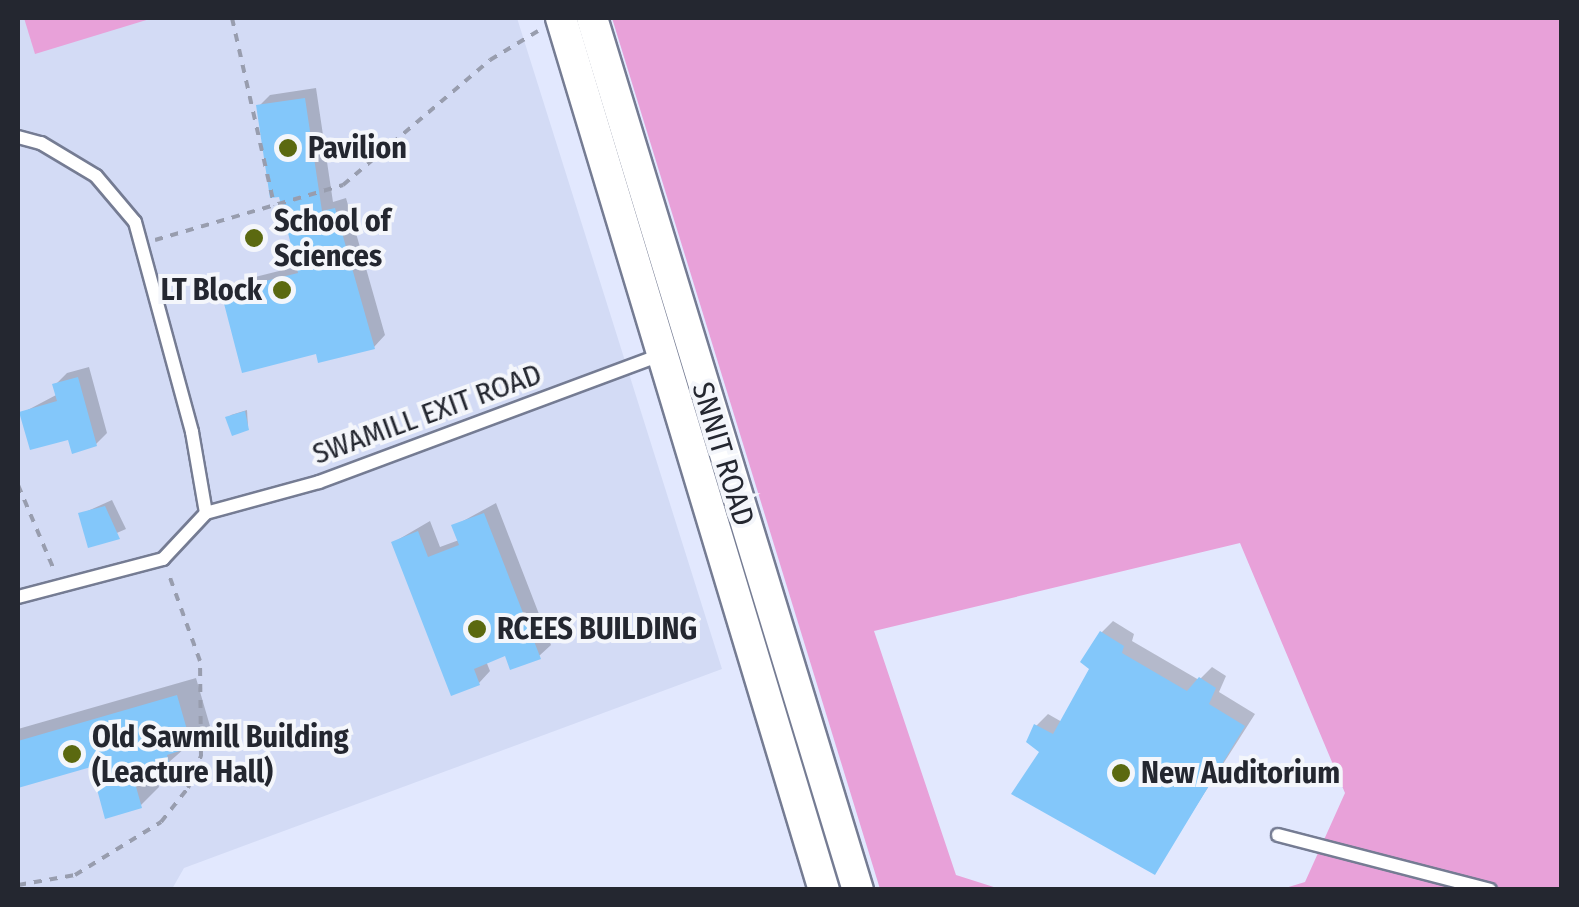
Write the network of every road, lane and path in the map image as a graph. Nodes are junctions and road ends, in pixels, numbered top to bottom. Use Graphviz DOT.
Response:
graph roads {
  1 [pos="232,18"];
  2 [pos="592,18"];
  3 [pos="554,22"];
  4 [pos="18,137"];
  5 [pos="274,205"];
  6 [pos="140,244"];
  7 [pos="646,247"];
  8 [pos="658,289"];
  9 [pos="663,354"];
  10 [pos="18,485"];
  11 [pos="206,513"];
  12 [pos="162,558"];
  13 [pos="60,586"];
  14 [pos="18,597"];
  15 [pos="1278,835"];
  16 [pos="18,885"];
  17 [pos="824,890"];
  18 [pos="858,890"];
  19 [pos="1490,890"];
  1 -- 5 [label="path"];
  2 -- 7 [label="street, SNNIT ROAD"];
  3 -- 5 [label="path"];
  3 -- 7 [label="street, SNNIT ROAD"];
  4 -- 6 [label="lane"];
  5 -- 6 [label="path"];
  6 -- 11 [label="lane"];
  7 -- 8 [label="street, SNNIT ROAD"];
  8 -- 9 [label="street, SNNIT ROAD"];
  8 -- 18 [label="street, SNNIT ROAD"];
  9 -- 11 [label="lane, SWAMILL EXIT ROAD"];
  9 -- 17 [label="street, SNNIT ROAD"];
  10 -- 13 [label="path"];
  11 -- 12 [label="lane"];
  12 -- 13 [label="lane"];
  12 -- 16 [label="path"];
  13 -- 14 [label="lane"];
  15 -- 19 [label="lane"];
}
